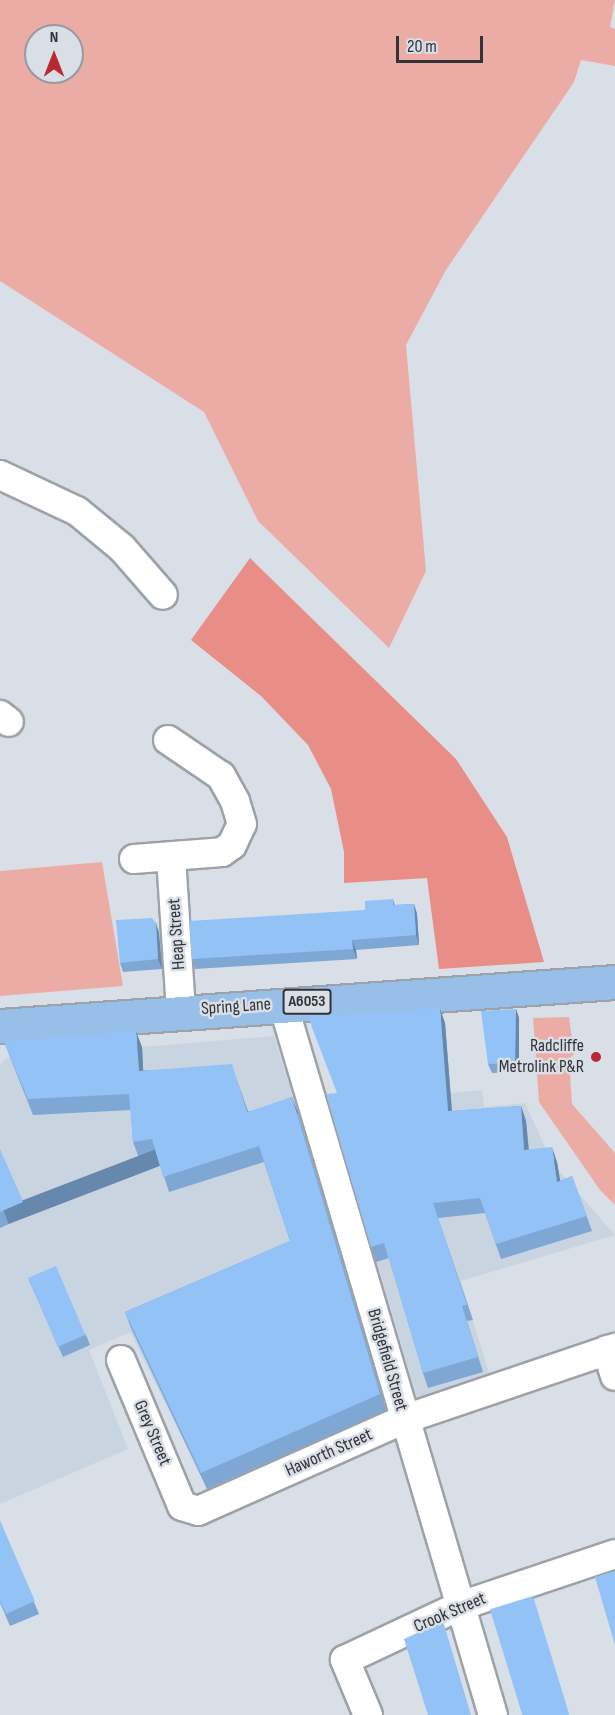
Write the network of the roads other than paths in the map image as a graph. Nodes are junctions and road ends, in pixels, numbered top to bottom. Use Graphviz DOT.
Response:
graph roads {
  1 [pos="0,475"];
  2 [pos="163,595"];
  3 [pos="168,740"];
  4 [pos="171,857"];
  5 [pos="134,859"];
  6 [pos="615,982"];
  7 [pos="283,1004"];
  8 [pos="181,1011"];
  9 [pos="0,1026"];
  10 [pos="612,1358"];
  11 [pos="121,1360"];
  12 [pos="405,1419"];
  13 [pos="182,1506"];
  14 [pos="615,1554"];
  15 [pos="460,1606"];
  16 [pos="368,1715"];
  17 [pos="493,1715"];
  1 -- 2 [label="street"];
  3 -- 4 [label="street"];
  4 -- 5 [label="street"];
  4 -- 8 [label="street, Heap Street"];
  6 -- 7 [label="main road, Spring Lane / A6053"];
  7 -- 8 [label="main road, Spring Lane / A6053"];
  7 -- 12 [label="street, Bridgefield Street"];
  8 -- 9 [label="main road, Spring Lane / A6053"];
  10 -- 12 [label="street, Haworth Street"];
  11 -- 13 [label="street, Grey Street"];
  12 -- 13 [label="street, Haworth Street"];
  12 -- 15 [label="street, Bridgefield Street"];
  14 -- 15 [label="street, Crook Street"];
  15 -- 16 [label="street, Crook Street"];
  15 -- 17 [label="street, Bridgefield Street"];
}
